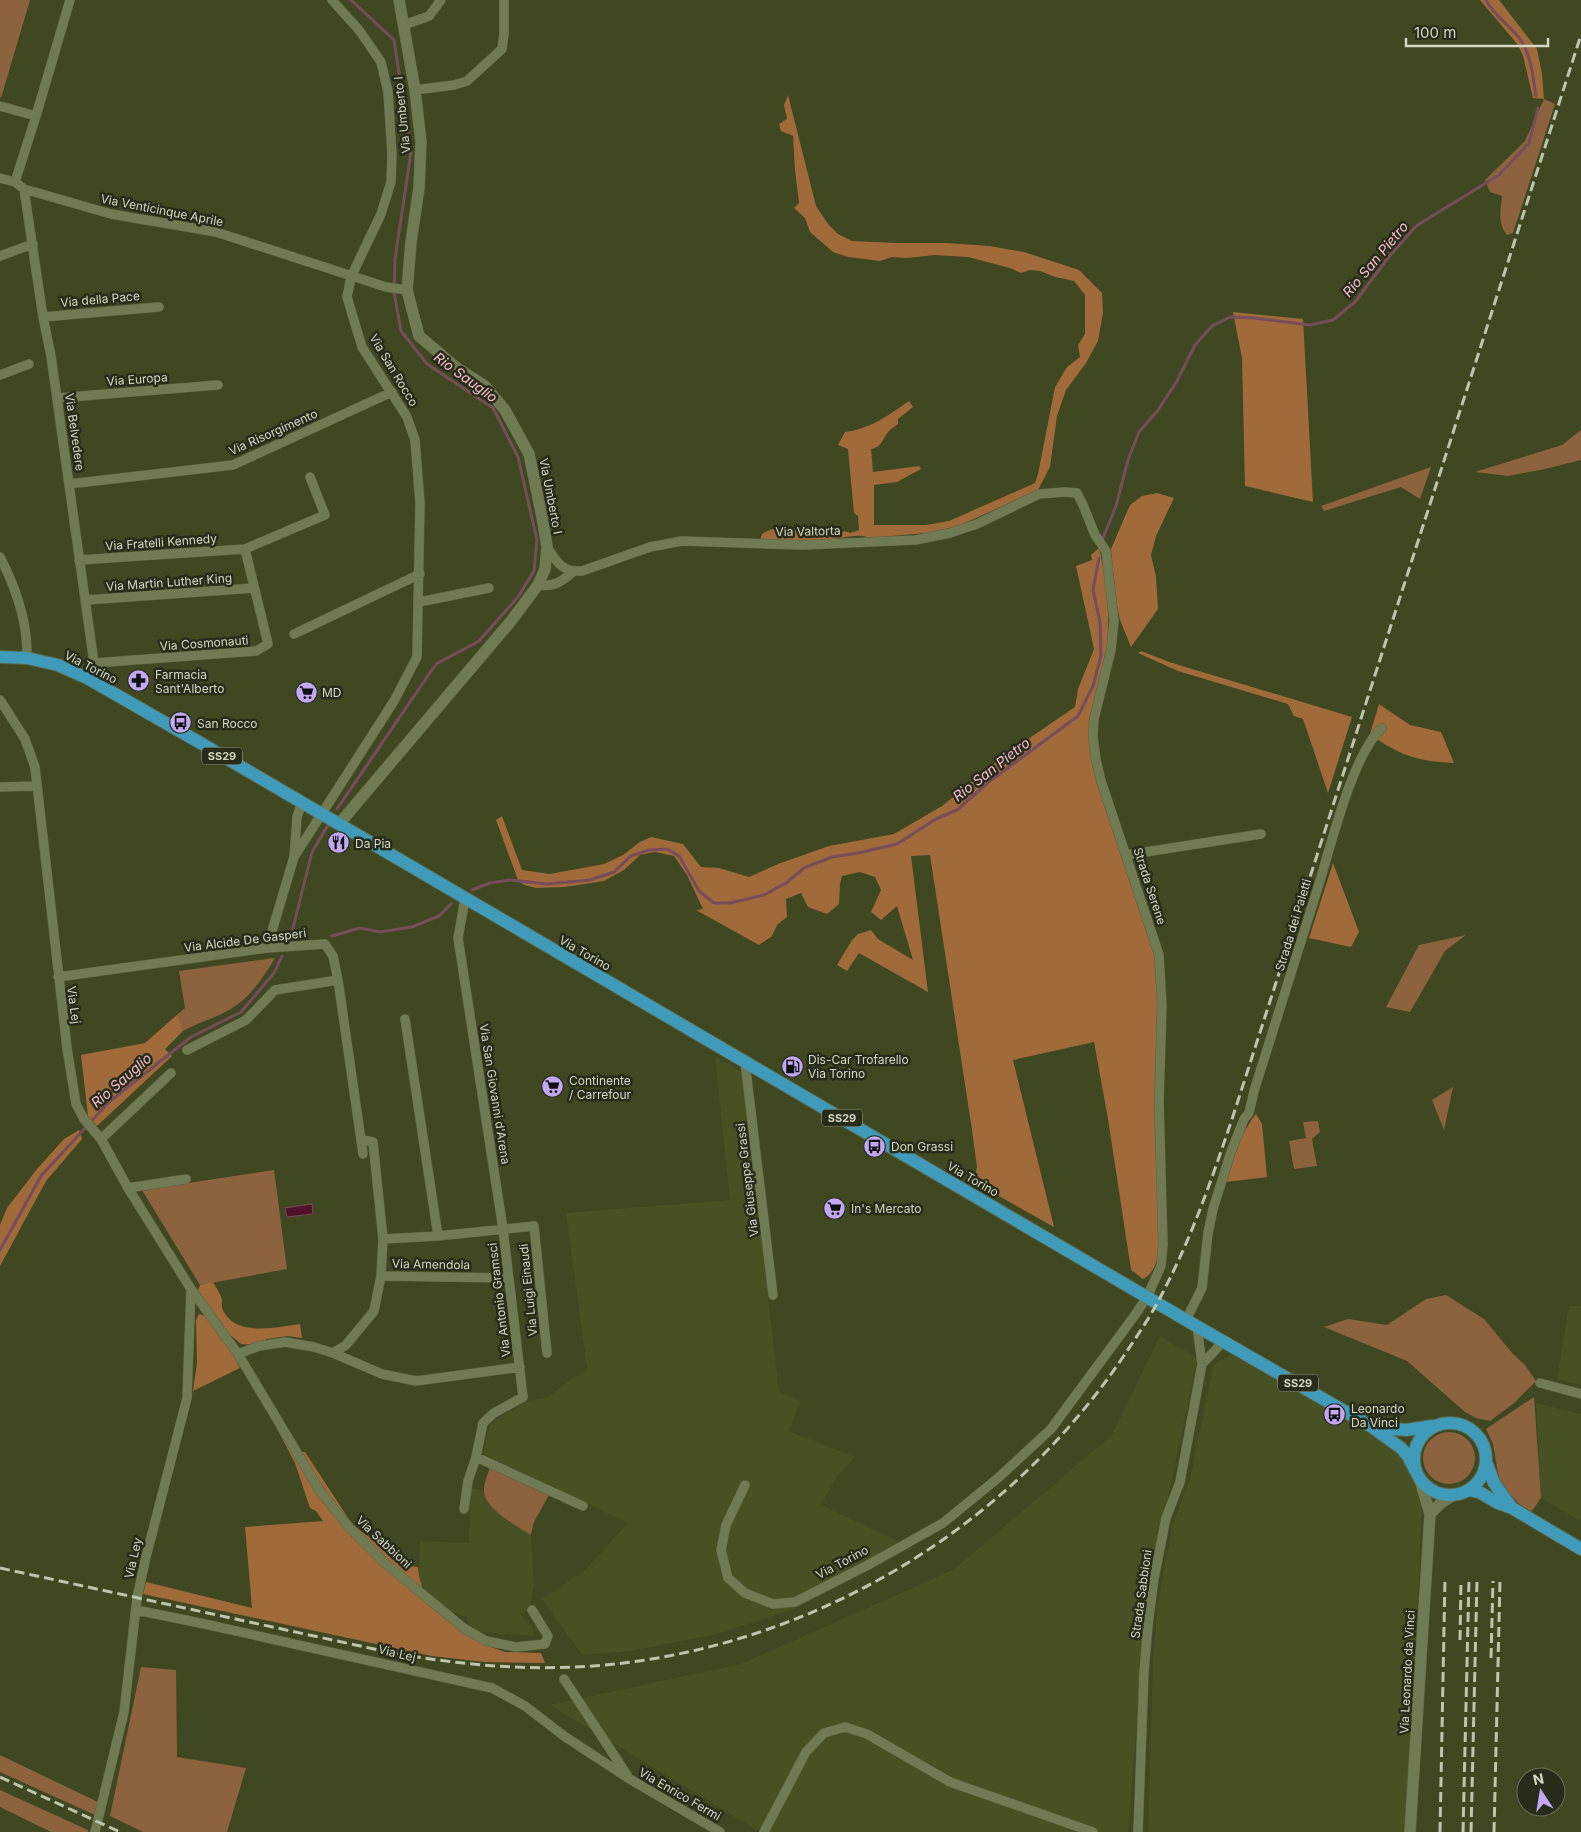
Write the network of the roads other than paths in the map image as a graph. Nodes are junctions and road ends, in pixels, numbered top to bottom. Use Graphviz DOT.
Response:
graph roads {
  1 [pos="70,0"];
  2 [pos="332,0"];
  3 [pos="399,0"];
  4 [pos="441,0"];
  5 [pos="504,0"];
  6 [pos="404,26"];
  7 [pos="415,90"];
  8 [pos="0,106"];
  9 [pos="36,116"];
  10 [pos="0,178"];
  11 [pos="16,182"];
  12 [pos="24,189"];
  13 [pos="33,244"];
  14 [pos="0,256"];
  15 [pos="351,277"];
  16 [pos="404,289"];
  17 [pos="159,307"];
  18 [pos="43,317"];
  19 [pos="29,364"];
  20 [pos="0,375"];
  21 [pos="218,385"];
  22 [pos="392,392"];
  23 [pos="57,398"];
  24 [pos="310,477"];
  25 [pos="69,484"];
  26 [pos="1039,494"];
  27 [pos="546,547"];
  28 [pos="245,549"];
  29 [pos="0,557"];
  30 [pos="79,560"];
  31 [pos="574,571"];
  32 [pos="420,574"];
  33 [pos="538,585"];
  34 [pos="254,588"];
  35 [pos="489,588"];
  36 [pos="86,600"];
  37 [pos="419,602"];
  38 [pos="294,634"];
  39 [pos="0,656"];
  40 [pos="27,658"];
  41 [pos="94,663"];
  42 [pos="87,678"];
  43 [pos="0,700"];
  44 [pos="1382,728"];
  45 [pos="36,786"];
  46 [pos="0,788"];
  47 [pos="302,802"];
  48 [pos="322,814"];
  49 [pos="339,824"];
  50 [pos="1261,834"];
  51 [pos="1126,855"];
  52 [pos="294,857"];
  53 [pos="465,899"];
  54 [pos="267,948"];
  55 [pos="58,977"];
  56 [pos="338,980"];
  57 [pos="405,1019"];
  58 [pos="186,1050"];
  59 [pos="745,1062"];
  60 [pos="171,1073"];
  61 [pos="361,1139"];
  62 [pos="101,1140"];
  63 [pos="363,1154"];
  64 [pos="186,1179"];
  65 [pos="128,1188"];
  66 [pos="504,1229"];
  67 [pos="438,1236"];
  68 [pos="383,1239"];
  69 [pos="382,1276"];
  70 [pos="509,1278"];
  71 [pos="191,1289"];
  72 [pos="773,1294"];
  73 [pos="1147,1297"];
  74 [pos="1192,1323"];
  75 [pos="1224,1341"];
  76 [pos="334,1353"];
  77 [pos="547,1353"];
  78 [pos="238,1354"];
  79 [pos="1202,1364"];
  80 [pos="520,1368"];
  81 [pos="1540,1383"];
  82 [pos="1581,1394"];
  83 [pos="1372,1426"];
  84 [pos="1434,1426"];
  85 [pos="476,1457"];
  86 [pos="1486,1462"];
  87 [pos="1418,1475"];
  88 [pos="745,1485"];
  89 [pos="1469,1490"];
  90 [pos="1454,1495"];
  91 [pos="583,1506"];
  92 [pos="1512,1508"];
  93 [pos="464,1509"];
  94 [pos="1430,1514"];
  95 [pos="1581,1549"];
  96 [pos="136,1610"];
  97 [pos="532,1610"];
  98 [pos="564,1679"];
  99 [pos="628,1778"];
  100 [pos="95,1832"];
  101 [pos="720,1832"];
  102 [pos="764,1832"];
  103 [pos="1093,1832"];
  104 [pos="1138,1832"];
  105 [pos="1410,1832"];
  1 -- 9 [label="street"];
  2 -- 15 [label="street, Via San Rocco"];
  3 -- 6 [label="street, Via Umberto I"];
  4 -- 6 [label="street"];
  5 -- 7 [label="street"];
  6 -- 7 [label="street, Via Umberto I"];
  7 -- 16 [label="street, Via Umberto I"];
  8 -- 9 [label="street"];
  9 -- 11 [label="street"];
  10 -- 11 [label="street, Via Venticinque Aprile"];
  11 -- 12 [label="street, Via Venticinque Aprile"];
  12 -- 13 [label="street, Via Belvedere"];
  12 -- 15 [label="street, Via Venticinque Aprile"];
  13 -- 14 [label="street"];
  13 -- 18 [label="street, Via Belvedere"];
  15 -- 16 [label="street, Via Venticinque Aprile"];
  15 -- 22 [label="street, Via San Rocco"];
  16 -- 27 [label="street, Via Umberto I"];
  17 -- 18 [label="street, Via della Pace"];
  18 -- 23 [label="street, Via Belvedere"];
  19 -- 20 [label="street"];
  21 -- 23 [label="street, Via Europa"];
  22 -- 25 [label="street, Via Risorgimento"];
  22 -- 32 [label="street, Via San Rocco"];
  23 -- 25 [label="street, Via Belvedere"];
  24 -- 28 [label="street"];
  25 -- 30 [label="street, Via Belvedere"];
  26 -- 31 [label="street, Via Valtorta"];
  26 -- 51 [label="street, Strada Serene"];
  27 -- 31 [label="street"];
  27 -- 33 [label="street, Via Umberto I"];
  28 -- 30 [label="street, Via Fratelli Kennedy"];
  28 -- 34 [label="street, Via Cosmonauti"];
  29 -- 40 [label="street"];
  30 -- 36 [label="street, Via Belvedere"];
  31 -- 33 [label="street, Via Valtorta"];
  32 -- 37 [label="street, Via San Rocco"];
  32 -- 38 [label="street"];
  33 -- 49 [label="street, Via Umberto I"];
  34 -- 36 [label="street, Via Martin Luther King"];
  34 -- 41 [label="street, Via Cosmonauti"];
  35 -- 37 [label="street"];
  36 -- 41 [label="street, Via Belvedere"];
  37 -- 48 [label="street, Via San Rocco"];
  39 -- 40 [label="main road, Via Torino / SS29"];
  40 -- 42 [label="main road, Via Torino / SS29"];
  41 -- 42 [label="street"];
  42 -- 47 [label="main road, Via Torino / SS29"];
  43 -- 45 [label="street, Via Lej"];
  44 -- 74 [label="street, Strada dei Paletti"];
  45 -- 46 [label="street"];
  45 -- 55 [label="street, Via Lej"];
  47 -- 48 [label="main road, Via Torino / SS29"];
  47 -- 52 [label="street"];
  48 -- 49 [label="main road, Via Torino / SS29"];
  48 -- 52 [label="street, Via San Rocco"];
  49 -- 53 [label="main road, Via Torino / SS29"];
  50 -- 51 [label="street"];
  51 -- 73 [label="street, Strada Serene"];
  52 -- 54 [label="street"];
  53 -- 59 [label="main road, Via Torino / SS29"];
  53 -- 66 [label="street, Via San Giovanni d'Arena"];
  54 -- 55 [label="street, Via Alcide De Gasperi"];
  54 -- 56 [label="street, Via Alcide De Gasperi"];
  55 -- 62 [label="street, Via Lej"];
  56 -- 58 [label="street"];
  56 -- 61 [label="street, Via Alcide De Gasperi"];
  57 -- 67 [label="street"];
  59 -- 72 [label="street, Via Giuseppe Grassi"];
  59 -- 73 [label="main road, Via Torino / SS29"];
  60 -- 62 [label="street"];
  61 -- 63 [label="street, Via Alcide De Gasperi"];
  61 -- 68 [label="street"];
  62 -- 65 [label="street, Via Lej"];
  64 -- 65 [label="street"];
  65 -- 71 [label="street, Via Lej"];
  66 -- 67 [label="street"];
  66 -- 70 [label="street, Via Antonio Gramsci"];
  66 -- 77 [label="street, Via Luigi Einaudi"];
  67 -- 68 [label="street"];
  68 -- 69 [label="street"];
  69 -- 70 [label="street, Via Amendola"];
  69 -- 76 [label="street"];
  70 -- 80 [label="street, Via Antonio Gramsci"];
  71 -- 78 [label="street, Via Lej"];
  71 -- 96 [label="street, Via Ley"];
  73 -- 74 [label="main road, Via Torino / SS29"];
  73 -- 88 [label="street, Via Torino"];
  74 -- 75 [label="main road, Via Torino / SS29"];
  74 -- 79 [label="street, Strada Sabbioni"];
  75 -- 79 [label="street"];
  75 -- 83 [label="main road, Via Torino / SS29"];
  76 -- 78 [label="street"];
  76 -- 80 [label="street, Via Antonio Gramsci"];
  78 -- 97 [label="street, Via Sabbioni"];
  79 -- 104 [label="street, Strada Sabbioni"];
  80 -- 85 [label="street, Via Antonio Gramsci"];
  81 -- 82 [label="street"];
  83 -- 84 [label="main road, Via Torino / SS29"];
  83 -- 87 [label="main road, Via Torino / SS29"];
  84 -- 86 [label="main road"];
  84 -- 87 [label="main road"];
  85 -- 91 [label="street"];
  85 -- 93 [label="street, Via Antonio Gramsci"];
  86 -- 89 [label="main road"];
  86 -- 92 [label="main road"];
  87 -- 90 [label="main road"];
  87 -- 94 [label="street, Via Leonardo da Vinci"];
  89 -- 90 [label="main road"];
  89 -- 92 [label="main road"];
  90 -- 94 [label="street"];
  92 -- 95 [label="main road"];
  94 -- 105 [label="street, Via Leonardo da Vinci"];
  96 -- 99 [label="street, Via Lej"];
  96 -- 100 [label="street, Via Ley"];
  98 -- 99 [label="street"];
  99 -- 101 [label="street, Via Enrico Fermi"];
  102 -- 103 [label="street"];
}
